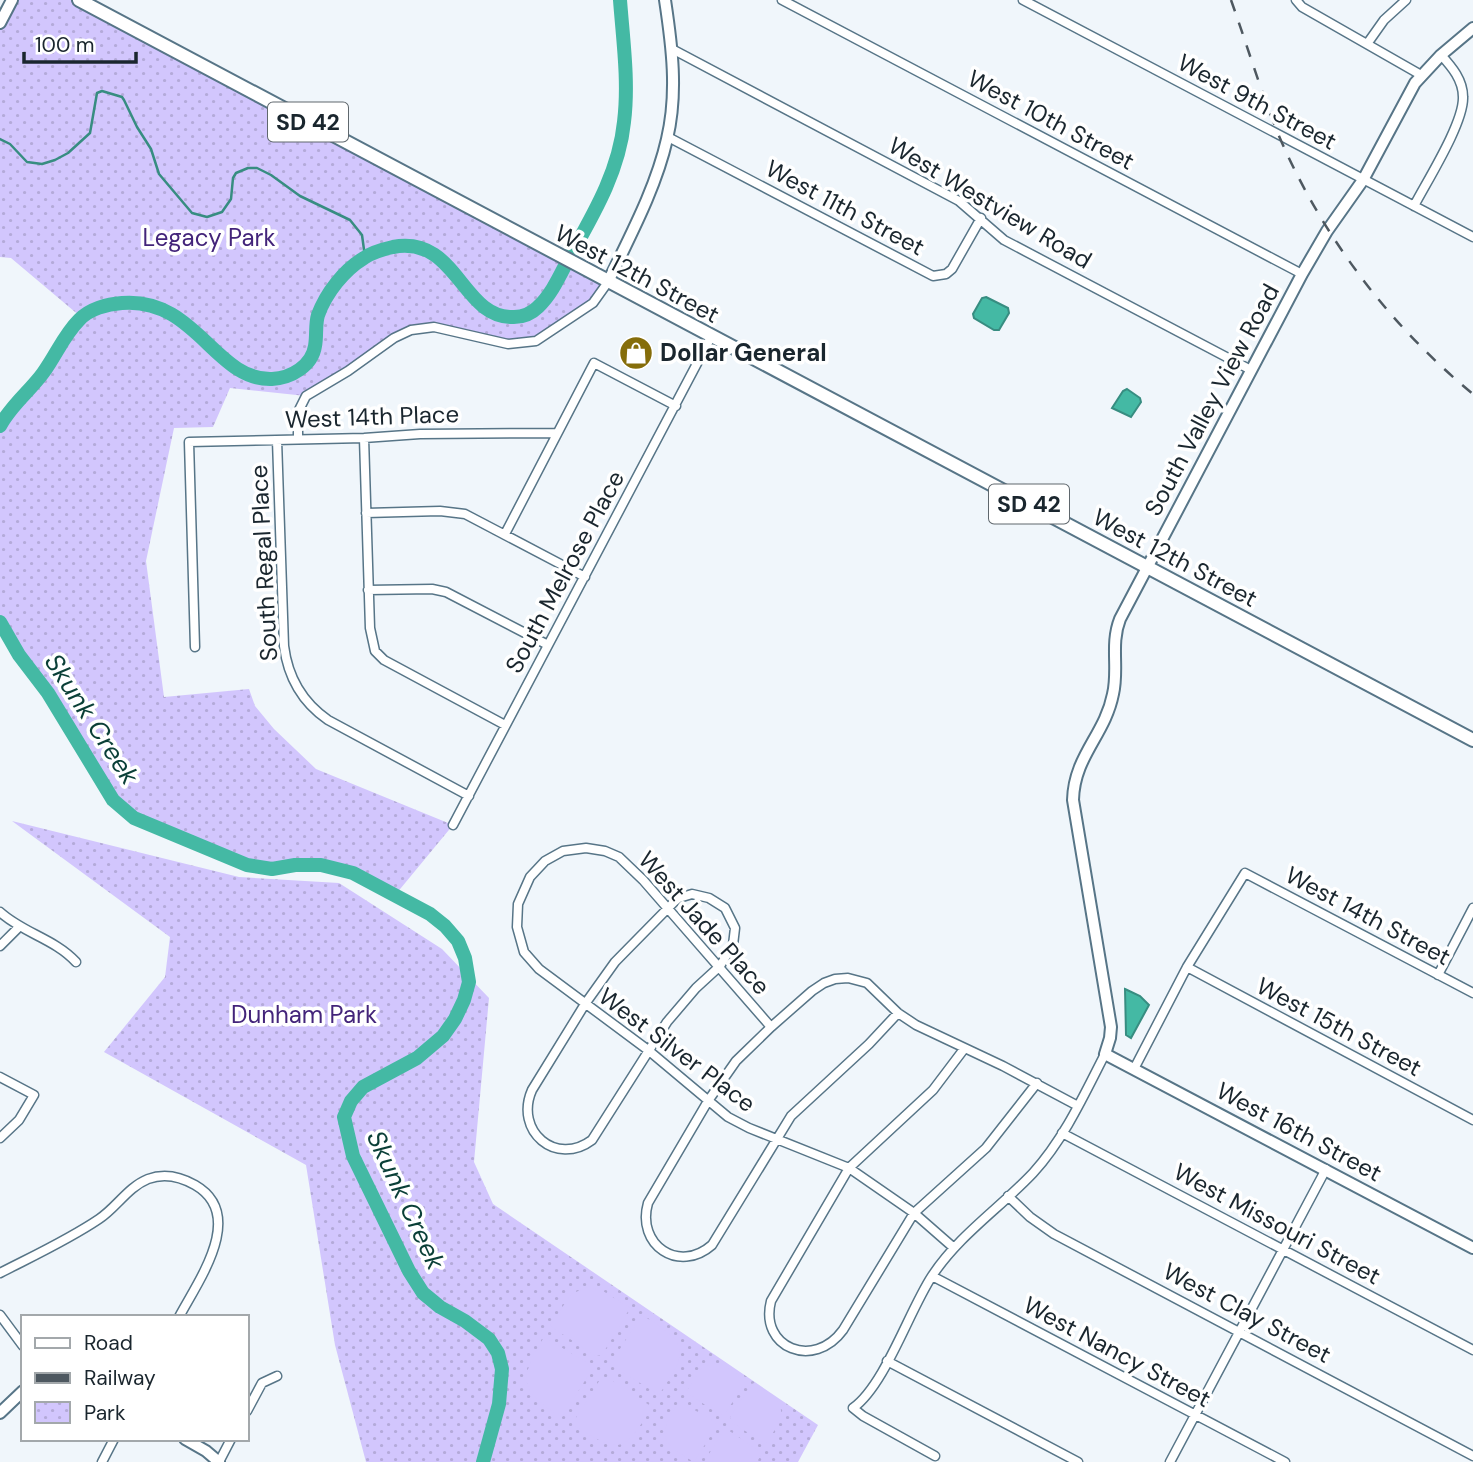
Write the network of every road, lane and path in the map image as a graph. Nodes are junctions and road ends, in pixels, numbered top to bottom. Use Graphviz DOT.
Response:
graph roads {
  1 [pos="12,0"];
  2 [pos="79,0"];
  3 [pos="665,0"];
  4 [pos="782,0"];
  5 [pos="1023,0"];
  6 [pos="1406,0"];
  7 [pos="1302,2"];
  8 [pos="0,23"];
  9 [pos="1473,28"];
  10 [pos="1367,44"];
  11 [pos="672,49"];
  12 [pos="1441,54"];
  13 [pos="1421,75"];
  14 [pos="668,137"];
  15 [pos="1363,180"];
  16 [pos="1414,206"];
  17 [pos="981,218"];
  18 [pos="1473,237"];
  19 [pos="1302,274"];
  20 [pos="608,282"];
  21 [pos="711,337"];
  22 [pos="1251,370"];
  23 [pos="676,406"];
  24 [pos="556,433"];
  25 [pos="364,438"];
  26 [pos="298,439"];
  27 [pos="277,440"];
  28 [pos="366,513"];
  29 [pos="505,534"];
  30 [pos="1148,568"];
  31 [pos="585,577"];
  32 [pos="368,590"];
  33 [pos="548,645"];
  34 [pos="195,647"];
  35 [pos="505,725"];
  36 [pos="1473,740"];
  37 [pos="469,796"];
  38 [pos="453,825"];
  39 [pos="530,877"];
  40 [pos="668,908"];
  41 [pos="1473,908"];
  42 [pos="0,912"];
  43 [pos="19,926"];
  44 [pos="0,946"];
  45 [pos="76,961"];
  46 [pos="720,966"];
  47 [pos="1187,967"];
  48 [pos="1438,975"];
  49 [pos="1473,993"];
  50 [pos="584,1004"];
  51 [pos="898,1013"];
  52 [pos="771,1027"];
  53 [pos="964,1049"];
  54 [pos="648,1050"];
  55 [pos="1105,1054"];
  56 [pos="1134,1069"];
  57 [pos="0,1077"];
  58 [pos="1037,1083"];
  59 [pos="708,1101"];
  60 [pos="1078,1105"];
  61 [pos="1473,1120"];
  62 [pos="1062,1133"];
  63 [pos="0,1138"];
  64 [pos="776,1139"];
  65 [pos="849,1168"];
  66 [pos="1326,1169"];
  67 [pos="1008,1196"];
  68 [pos="914,1213"];
  69 [pos="954,1248"];
  70 [pos="1473,1248"];
  71 [pos="1283,1249"];
  72 [pos="0,1273"];
  73 [pos="932,1276"];
  74 [pos="0,1315"];
  75 [pos="180,1315"];
  76 [pos="1240,1331"];
  77 [pos="21,1343"];
  78 [pos="1473,1350"];
  79 [pos="887,1361"];
  80 [pos="277,1376"];
  81 [pos="21,1393"];
  82 [pos="248,1409"];
  83 [pos="0,1413"];
  84 [pos="1195,1415"];
  85 [pos="113,1441"];
  86 [pos="188,1441"];
  87 [pos="230,1441"];
  88 [pos="935,1456"];
  89 [pos="1473,1456"];
  90 [pos="102,1462"];
  91 [pos="219,1462"];
  92 [pos="1078,1462"];
  93 [pos="1170,1462"];
  94 [pos="1285,1462"];
  1 -- 8 [label="street"];
  2 -- 20 [label="main road, West 12th Street / SD 42"];
  3 -- 11 [label="street"];
  4 -- 19 [label="street, West 10th Street"];
  5 -- 15 [label="street, West 9th Street"];
  6 -- 10 [label="street"];
  7 -- 10 [label="street"];
  9 -- 12 [label="street, South Valley View Road"];
  10 -- 13 [label="street"];
  11 -- 14 [label="street"];
  11 -- 17 [label="street, West Westview Road"];
  12 -- 13 [label="street, South Valley View Road"];
  12 -- 16 [label="street"];
  13 -- 15 [label="street, South Valley View Road"];
  14 -- 17 [label="street, West 11th Street"];
  14 -- 20 [label="street"];
  15 -- 16 [label="street, West 9th Street"];
  15 -- 19 [label="street, South Valley View Road"];
  16 -- 18 [label="street, West 9th Street"];
  17 -- 22 [label="street, West Westview Road"];
  19 -- 22 [label="street, South Valley View Road"];
  20 -- 21 [label="main road, West 12th Street / SD 42"];
  20 -- 26 [label="street"];
  21 -- 23 [label="street, South Melrose Place"];
  21 -- 30 [label="main road, West 12th Street / SD 42"];
  22 -- 30 [label="street, South Valley View Road"];
  23 -- 24 [label="street"];
  23 -- 31 [label="street, South Melrose Place"];
  24 -- 25 [label="street, West 14th Place"];
  24 -- 29 [label="street"];
  25 -- 26 [label="street, West 14th Place"];
  25 -- 28 [label="street"];
  26 -- 27 [label="street, West 14th Place"];
  27 -- 34 [label="street, West 14th Place"];
  27 -- 37 [label="street, South Regal Place"];
  28 -- 29 [label="street"];
  28 -- 32 [label="street"];
  29 -- 31 [label="street"];
  30 -- 36 [label="main road, West 12th Street / SD 42"];
  30 -- 55 [label="street, South Valley View Road"];
  31 -- 33 [label="street, South Melrose Place"];
  32 -- 33 [label="street"];
  32 -- 35 [label="street"];
  33 -- 35 [label="street, South Melrose Place"];
  35 -- 37 [label="street, South Melrose Place"];
  37 -- 38 [label="street, South Melrose Place"];
  39 -- 40 [label="street, West Jade Place"];
  39 -- 50 [label="street, West Silver Place"];
  40 -- 46 [label="street, West Jade Place"];
  40 -- 46 [label="street"];
  40 -- 50 [label="street"];
  41 -- 48 [label="street"];
  42 -- 43 [label="street"];
  43 -- 44 [label="street"];
  43 -- 45 [label="street"];
  46 -- 52 [label="street, West Jade Place"];
  46 -- 54 [label="street"];
  47 -- 48 [label="street, West 14th Street"];
  47 -- 56 [label="street"];
  47 -- 61 [label="street, West 15th Street"];
  48 -- 49 [label="street, West 14th Street"];
  50 -- 54 [label="street, West Silver Place"];
  50 -- 54 [label="street"];
  51 -- 52 [label="street"];
  51 -- 53 [label="street"];
  51 -- 64 [label="street"];
  52 -- 59 [label="street"];
  53 -- 58 [label="street"];
  53 -- 65 [label="street"];
  54 -- 59 [label="street, West Silver Place"];
  55 -- 56 [label="street, West 16th Street"];
  55 -- 60 [label="street"];
  56 -- 66 [label="street, West 16th Street"];
  57 -- 63 [label="street"];
  58 -- 60 [label="street"];
  58 -- 68 [label="street"];
  59 -- 64 [label="street, West Silver Place"];
  59 -- 64 [label="street"];
  60 -- 62 [label="street"];
  62 -- 67 [label="street"];
  62 -- 71 [label="street, West Missouri Street"];
  64 -- 65 [label="street, West Silver Place"];
  65 -- 68 [label="street, West Silver Place"];
  65 -- 68 [label="street"];
  66 -- 70 [label="street, West 16th Street"];
  66 -- 71 [label="street"];
  67 -- 69 [label="street"];
  67 -- 76 [label="street, West Clay Street"];
  68 -- 69 [label="street, West Silver Place"];
  69 -- 73 [label="street"];
  71 -- 76 [label="street"];
  71 -- 78 [label="street, West Missouri Street"];
  72 -- 75 [label="street"];
  73 -- 79 [label="street"];
  73 -- 84 [label="street, West Nancy Street"];
  74 -- 77 [label="street"];
  76 -- 84 [label="street"];
  76 -- 89 [label="street, West Clay Street"];
  79 -- 88 [label="street"];
  79 -- 92 [label="street"];
  80 -- 82 [label="street"];
  81 -- 83 [label="street"];
  84 -- 93 [label="street"];
  84 -- 94 [label="street, West Nancy Street"];
  85 -- 90 [label="street"];
  86 -- 91 [label="street"];
  87 -- 91 [label="street"];
}
